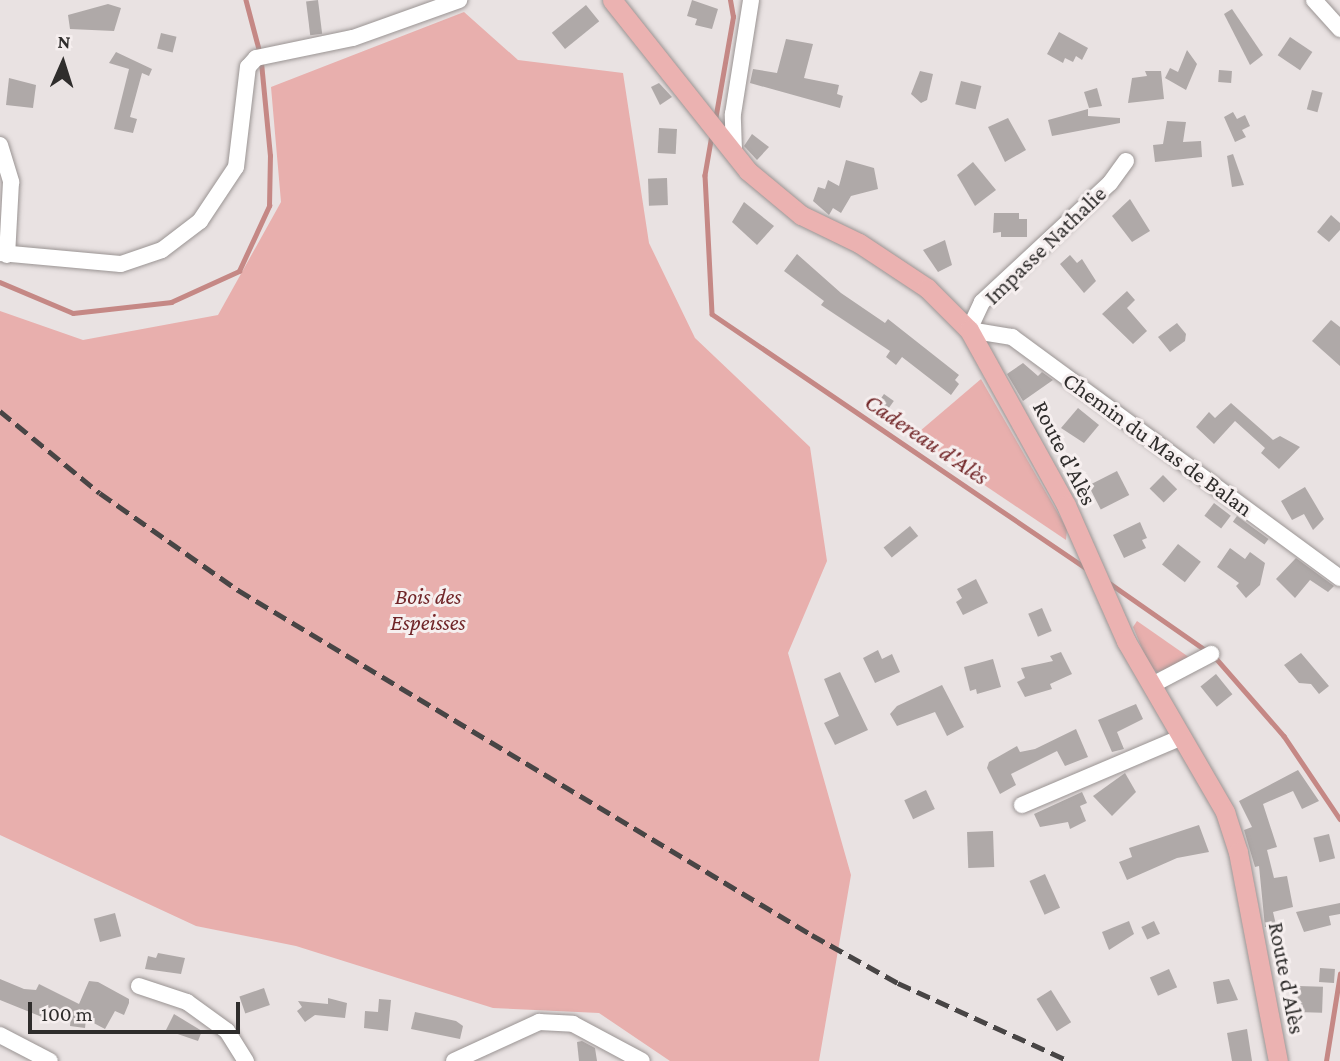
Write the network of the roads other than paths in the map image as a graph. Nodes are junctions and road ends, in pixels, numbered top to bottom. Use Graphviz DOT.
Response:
graph roads {
  1 [pos="459,0"];
  2 [pos="612,0"];
  3 [pos="751,0"];
  4 [pos="1314,0"];
  5 [pos="1340,29"];
  6 [pos="728,144"];
  7 [pos="0,145"];
  8 [pos="1126,161"];
  9 [pos="3,254"];
  10 [pos="969,330"];
  11 [pos="1340,578"];
  12 [pos="1211,654"];
  13 [pos="1152,685"];
  14 [pos="1182,737"];
  15 [pos="1022,805"];
  16 [pos="139,986"];
  17 [pos="0,1035"];
  18 [pos="50,1061"];
  19 [pos="246,1061"];
  20 [pos="454,1061"];
  21 [pos="642,1061"];
  22 [pos="1278,1061"];
  1 -- 9 [label="street"];
  2 -- 6 [label="main road, Route d'Alès"];
  3 -- 6 [label="street"];
  4 -- 5 [label="street"];
  6 -- 10 [label="main road, Route d'Alès"];
  7 -- 9 [label="street"];
  8 -- 10 [label="street, Impasse Nathalie"];
  10 -- 11 [label="street, Chemin du Mas de Balan"];
  10 -- 13 [label="main road, Route d'Alès"];
  12 -- 13 [label="street"];
  13 -- 14 [label="main road, Route d'Alès"];
  14 -- 15 [label="street"];
  14 -- 22 [label="main road, Route d'Alès"];
  16 -- 19 [label="street"];
  17 -- 18 [label="street"];
  20 -- 21 [label="street"];
}
